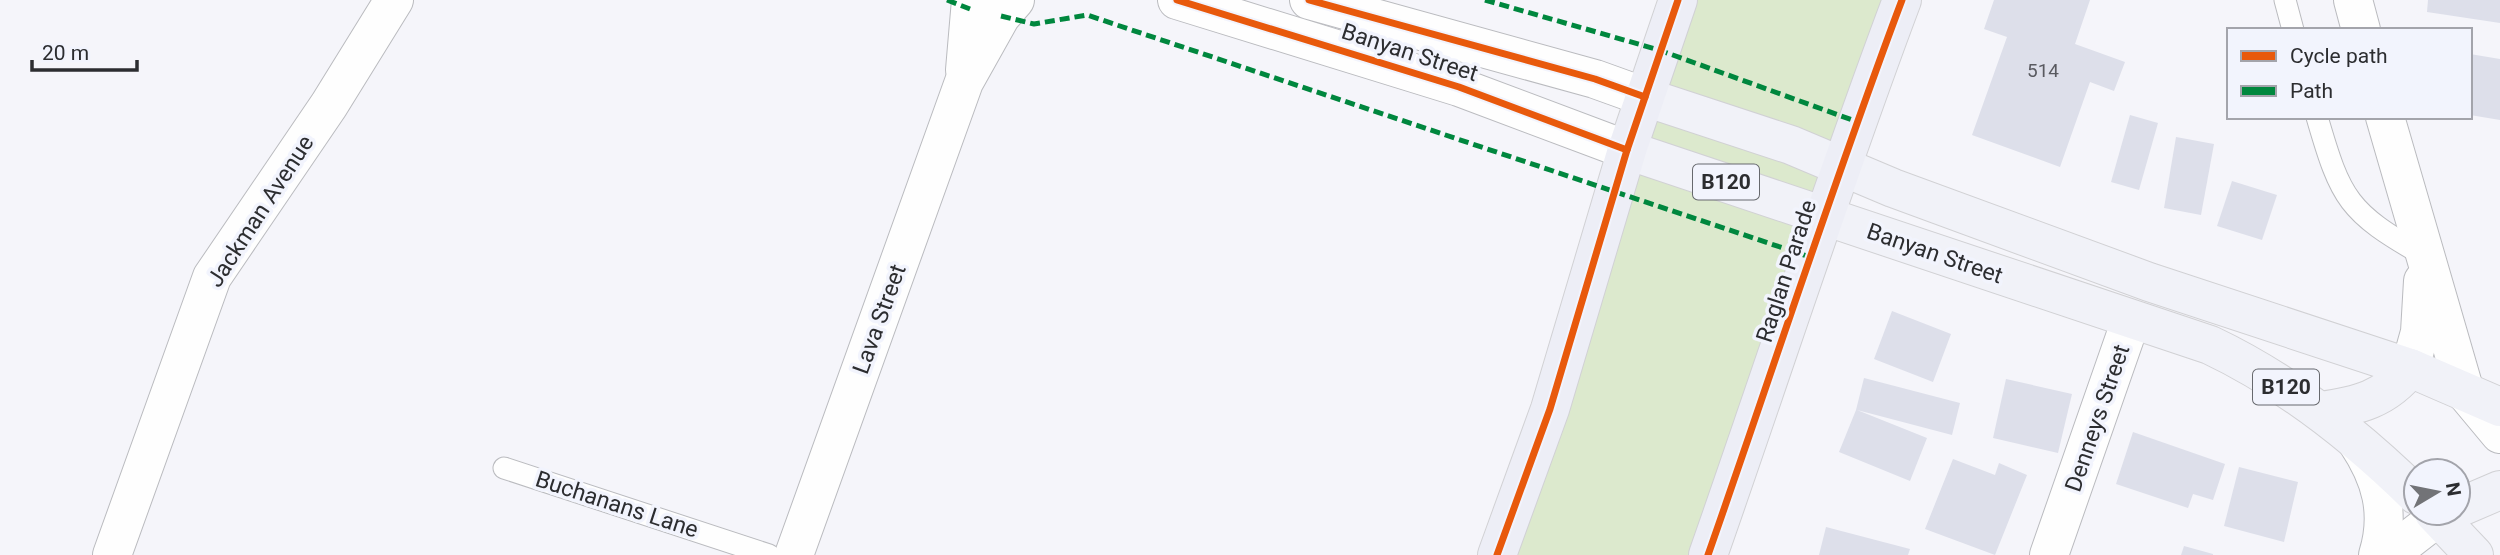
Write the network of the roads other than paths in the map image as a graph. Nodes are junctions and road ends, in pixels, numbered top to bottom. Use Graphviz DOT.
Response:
graph roads {
  1 [pos="394,0"];
  2 [pos="971,0"];
  3 [pos="1015,0"];
  4 [pos="1177,0"];
  5 [pos="1309,0"];
  6 [pos="1678,0"];
  7 [pos="1902,0"];
  8 [pos="2285,0"];
  9 [pos="2353,0"];
  10 [pos="2292,28"];
  11 [pos="2360,28"];
  12 [pos="964,82"];
  13 [pos="1645,97"];
  14 [pos="2318,119"];
  15 [pos="2386,119"];
  16 [pos="1627,150"];
  17 [pos="1841,164"];
  18 [pos="1825,214"];
  19 [pos="2423,255"];
  20 [pos="2149,282"];
  21 [pos="2131,320"];
  22 [pos="2410,368"];
  23 [pos="2465,392"];
  24 [pos="2500,407"];
  25 [pos="2320,411"];
  26 [pos="2500,434"];
  27 [pos="2357,440"];
  28 [pos="504,468"];
  29 [pos="2402,478"];
  30 [pos="2500,490"];
  31 [pos="2472,499"];
  32 [pos="2419,527"];
  33 [pos="2453,527"];
  34 [pos="2500,550"];
  35 [pos="112,555"];
  36 [pos="769,555"];
  37 [pos="794,555"];
  38 [pos="1497,555"];
  39 [pos="1709,555"];
  40 [pos="2049,555"];
  41 [pos="2378,555"];
  42 [pos="2389,555"];
  43 [pos="2474,555"];
  44 [pos="2491,555"];
  1 -- 35 [label="street, Jackman Avenue"];
  2 -- 12 [label="street, Lava Street"];
  3 -- 12 [label="street, Lava Street"];
  4 -- 16 [label="street, Banyan Street"];
  5 -- 13 [label="street, Banyan Street"];
  6 -- 13 [label="highway"];
  7 -- 17 [label="highway, Raglan Parade"];
  8 -- 10 [label="lane"];
  9 -- 11 [label="street"];
  12 -- 37 [label="street, Lava Street"];
  13 -- 16 [label="highway"];
  13 -- 17 [label="main road, Banyan Street / B120"];
  14 -- 19 [label="lane"];
  15 -- 19 [label="street"];
  16 -- 18 [label="main road, Banyan Street / B120"];
  16 -- 38 [label="highway"];
  17 -- 18 [label="highway, Raglan Parade"];
  17 -- 20 [label="main road, Banyan Street / B120"];
  18 -- 21 [label="main road, Banyan Street / B120"];
  18 -- 39 [label="highway, Raglan Parade"];
  19 -- 22 [label="street"];
  19 -- 23 [label="street"];
  20 -- 21 [label="main road, Denneys Street"];
  20 -- 22 [label="main road, Banyan Street / B120"];
  21 -- 25 [label="main road, Banyan Street / B120"];
  21 -- 40 [label="street, Denneys Street"];
  22 -- 23 [label="main road, Banyan Street / B120"];
  22 -- 25 [label="main road"];
  23 -- 24 [label="main road, B120"];
  23 -- 26 [label="street, B120"];
  25 -- 27 [label="main road, Banyan Street / B120"];
  27 -- 29 [label="main road, Banyan Street / B120"];
  27 -- 41 [label="street"];
  28 -- 36 [label="lane, Buchanans Lane"];
  30 -- 31 [label="main road"];
  32 -- 42 [label="street"];
  33 -- 43 [label="main road, Banyan Street / B120"];
  34 -- 44 [label="main road"];
}
